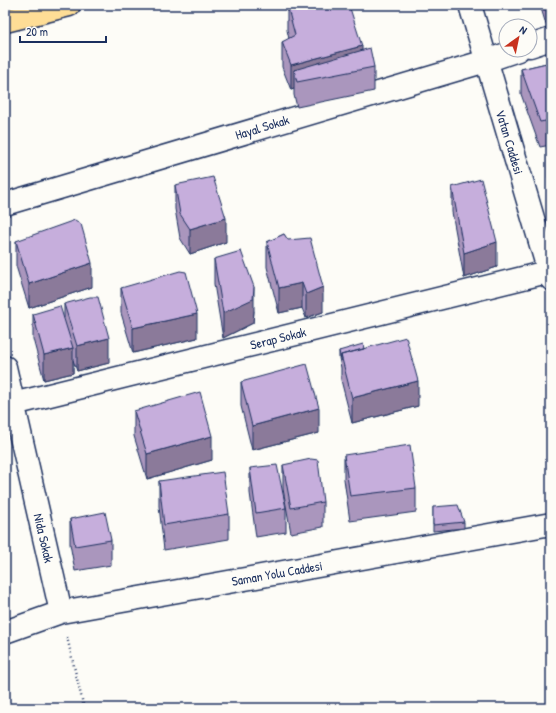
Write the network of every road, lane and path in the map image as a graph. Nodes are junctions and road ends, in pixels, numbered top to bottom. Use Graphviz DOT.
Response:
graph roads {
  1 [pos="69,5"];
  2 [pos="470,5"];
  3 [pos="5,21"];
  4 [pos="551,39"];
  5 [pos="538,43"];
  6 [pos="498,57"];
  7 [pos="486,61"];
  8 [pos="5,204"];
  9 [pos="550,274"];
  10 [pos="5,367"];
  11 [pos="9,405"];
  12 [pos="551,524"];
  13 [pos="62,612"];
  14 [pos="5,632"];
  15 [pos="84,708"];
  1 -- 3 [label="main road"];
  2 -- 7 [label="street, Vatan Caddesi"];
  4 -- 5 [label="street"];
  6 -- 7 [label="street, Hayal Sokak"];
  7 -- 8 [label="street, Hayal Sokak"];
  7 -- 9 [label="street, Vatan Caddesi"];
  9 -- 11 [label="street, Serap Sokak"];
  10 -- 11 [label="street, Nida Sokak"];
  11 -- 13 [label="street, Nida Sokak"];
  12 -- 13 [label="street, Saman Yolu Caddesi"];
  13 -- 14 [label="street, Saman Yolu Caddesi"];
  13 -- 15 [label="path"];
}
